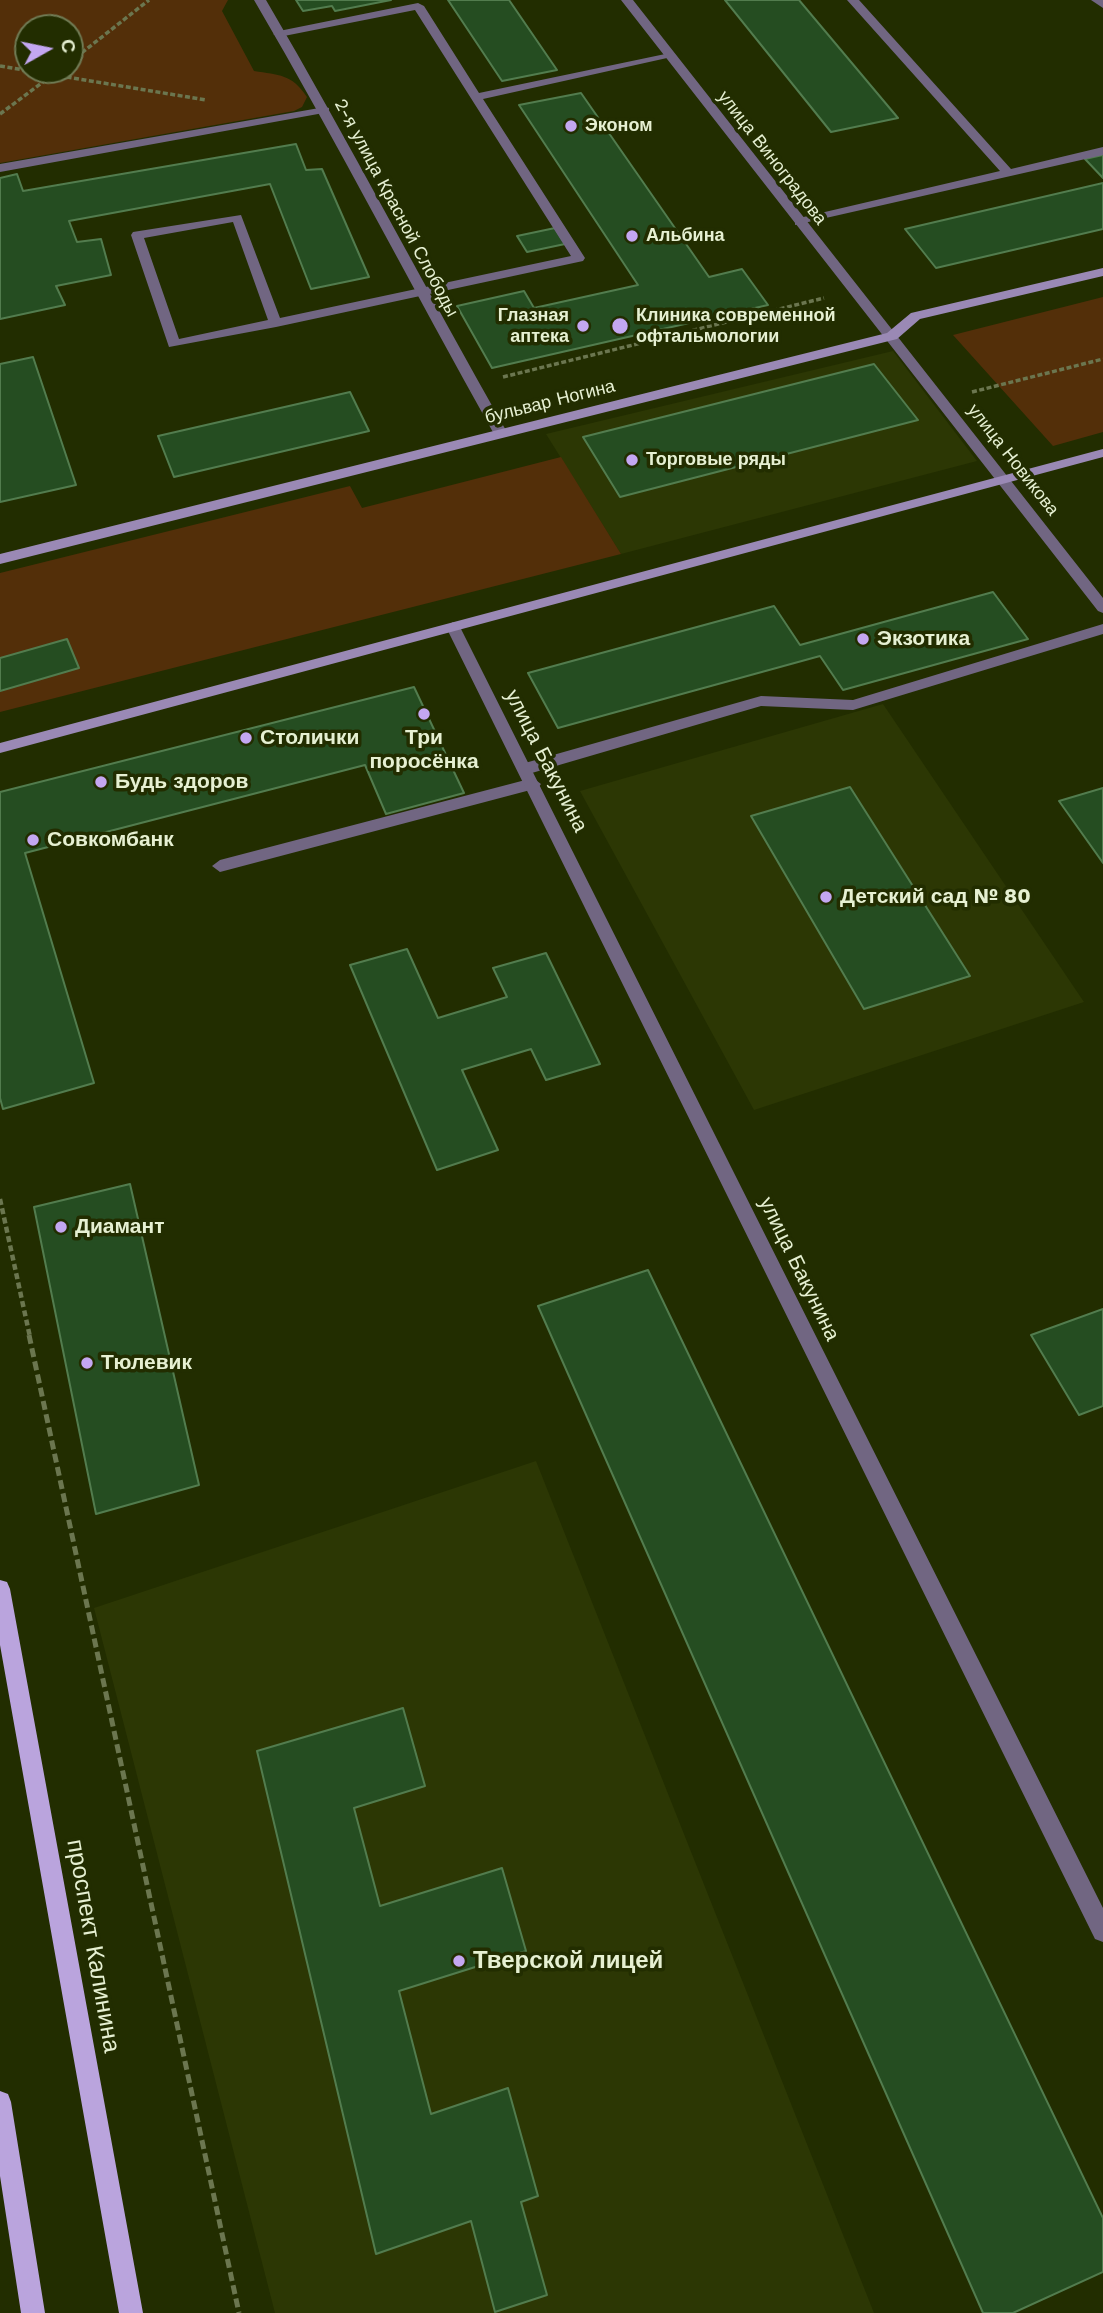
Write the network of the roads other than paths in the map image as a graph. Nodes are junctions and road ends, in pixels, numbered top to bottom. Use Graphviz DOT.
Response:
graph roads {
  1 [pos="260,0"];
  2 [pos="626,0"];
  3 [pos="853,0"];
  4 [pos="1097,0"];
  5 [pos="1103,5"];
  6 [pos="279,34"];
  7 [pos="670,56"];
  8 [pos="476,97"];
  9 [pos="325,110"];
  10 [pos="1103,151"];
  11 [pos="0,168"];
  12 [pos="1008,173"];
  13 [pos="799,222"];
  14 [pos="1103,272"];
  15 [pos="421,293"];
  16 [pos="276,323"];
  17 [pos="892,336"];
  18 [pos="501,434"];
  19 [pos="1103,453"];
  20 [pos="1003,480"];
  21 [pos="0,559"];
  22 [pos="1103,608"];
  23 [pos="453,627"];
  24 [pos="1103,629"];
  25 [pos="0,748"];
  26 [pos="529,777"];
  27 [pos="220,866"];
  28 [pos="0,1589"];
  29 [pos="1103,1931"];
  30 [pos="0,2102"];
  31 [pos="33,2313"];
  32 [pos="131,2313"];
  1 -- 6 [label="street, 2-я улица Красной Слободы"];
  2 -- 7 [label="street, улица Виноградова"];
  3 -- 12 [label="street"];
  4 -- 5 [label="street"];
  6 -- 8 [label="street"];
  6 -- 9 [label="street, 2-я улица Красной Слободы"];
  7 -- 8 [label="street"];
  7 -- 13 [label="street, улица Виноградова"];
  8 -- 15 [label="street"];
  9 -- 11 [label="street"];
  9 -- 15 [label="street, 2-я улица Красной Слободы"];
  10 -- 12 [label="street"];
  12 -- 13 [label="street"];
  13 -- 17 [label="street, улица Виноградова"];
  14 -- 17 [label="street, бульвар Ногина"];
  15 -- 16 [label="street"];
  15 -- 18 [label="street, 2-я улица Красной Слободы"];
  16 -- 16 [label="street"];
  17 -- 18 [label="street, бульвар Ногина"];
  17 -- 20 [label="street, улица Новикова"];
  18 -- 21 [label="street, бульвар Ногина"];
  19 -- 20 [label="street"];
  20 -- 22 [label="street, улица Новикова"];
  20 -- 23 [label="street"];
  23 -- 25 [label="street"];
  23 -- 26 [label="street, улица Бакунина"];
  24 -- 26 [label="street"];
  26 -- 27 [label="street"];
  26 -- 29 [label="street, улица Бакунина"];
  28 -- 32 [label="main road, проспект Калинина"];
  30 -- 31 [label="main road"];
}
